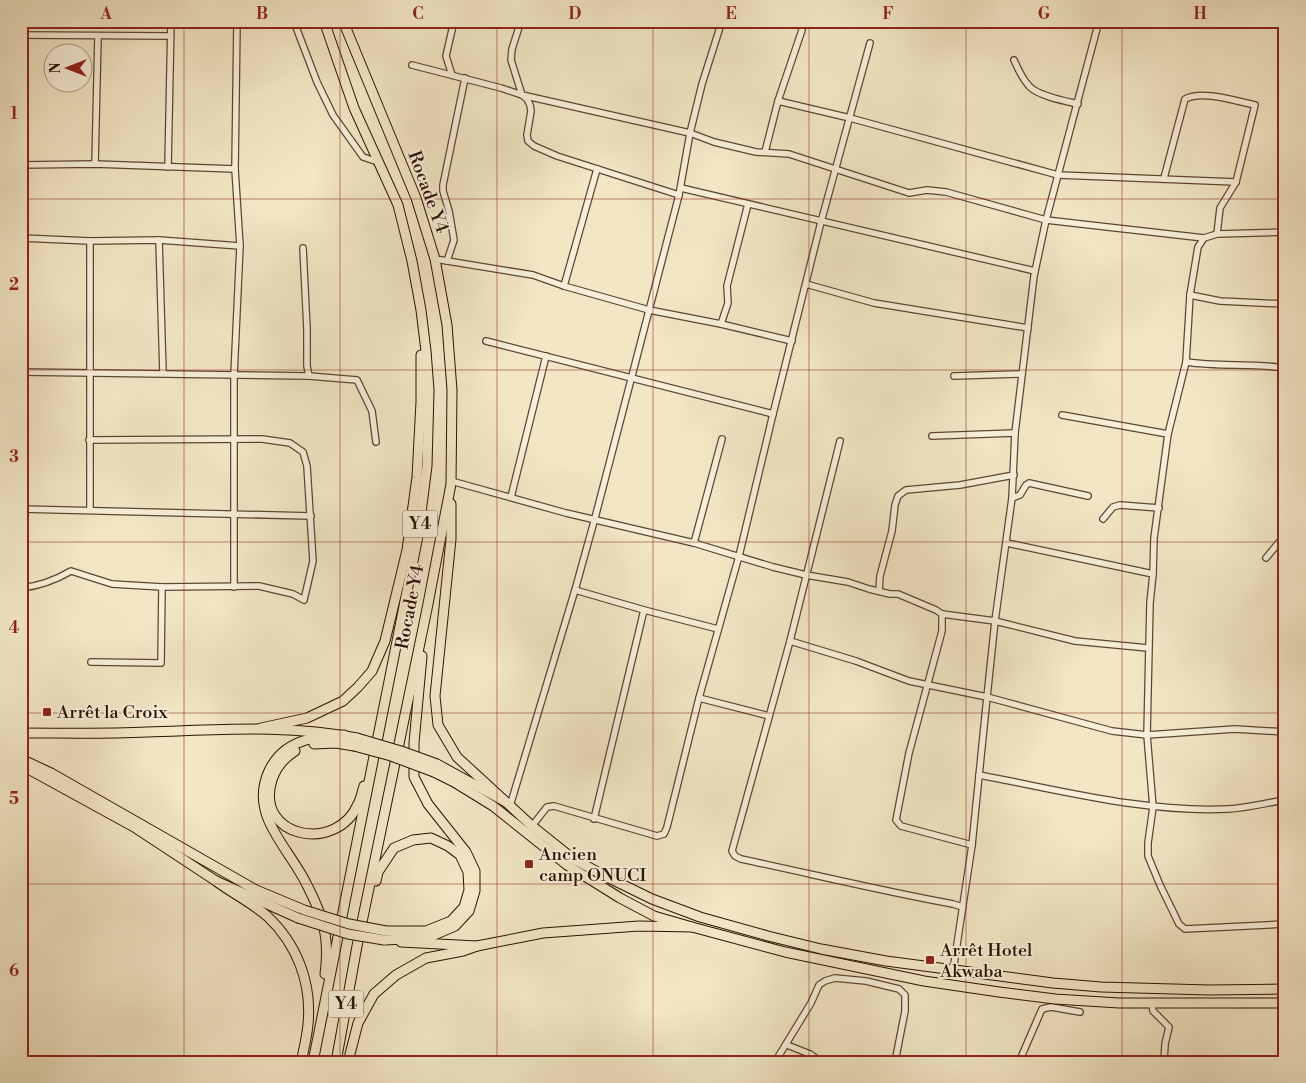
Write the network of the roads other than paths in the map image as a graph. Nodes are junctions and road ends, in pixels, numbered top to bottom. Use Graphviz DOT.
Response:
graph roads {
  1 [pos="24,21"];
  2 [pos="171,21"];
  3 [pos="237,21"];
  4 [pos="292,21"];
  5 [pos="324,21"];
  6 [pos="342,21"];
  7 [pos="454,21"];
  8 [pos="521,21"];
  9 [pos="722,21"];
  10 [pos="1099,21"];
  11 [pos="802,30"];
  12 [pos="22,35"];
  13 [pos="98,36"];
  14 [pos="170,36"];
  15 [pos="870,42"];
  16 [pos="1014,60"];
  17 [pos="412,65"];
  18 [pos="452,75"];
  19 [pos="465,78"];
  20 [pos="21,87"];
  21 [pos="522,95"];
  22 [pos="778,101"];
  23 [pos="1078,104"];
  24 [pos="850,118"];
  25 [pos="690,133"];
  26 [pos="765,152"];
  27 [pos="378,162"];
  28 [pos="95,164"];
  29 [pos="21,165"];
  30 [pos="168,167"];
  31 [pos="235,168"];
  32 [pos="597,169"];
  33 [pos="836,169"];
  34 [pos="1058,174"];
  35 [pos="1164,178"];
  36 [pos="1236,182"];
  37 [pos="680,192"];
  38 [pos="748,204"];
  39 [pos="1046,220"];
  40 [pos="821,222"];
  41 [pos="1285,232"];
  42 [pos="1218,234"];
  43 [pos="21,238"];
  44 [pos="1204,238"];
  45 [pos="159,240"];
  46 [pos="90,241"];
  47 [pos="240,246"];
  48 [pos="302,248"];
  49 [pos="435,259"];
  50 [pos="447,261"];
  51 [pos="1035,271"];
  52 [pos="806,284"];
  53 [pos="564,286"];
  54 [pos="1190,295"];
  55 [pos="21,297"];
  56 [pos="1285,304"];
  57 [pos="421,310"];
  58 [pos="649,310"];
  59 [pos="721,324"];
  60 [pos="1028,328"];
  61 [pos="486,340"];
  62 [pos="21,341"];
  63 [pos="792,341"];
  64 [pos="546,356"];
  65 [pos="1186,362"];
  66 [pos="1285,368"];
  67 [pos="21,372"];
  68 [pos="90,373"];
  69 [pos="163,374"];
  70 [pos="1021,374"];
  71 [pos="234,375"];
  72 [pos="309,376"];
  73 [pos="954,376"];
  74 [pos="632,379"];
  75 [pos="772,414"];
  76 [pos="1062,415"];
  77 [pos="1015,433"];
  78 [pos="1168,434"];
  79 [pos="932,436"];
  80 [pos="234,439"];
  81 [pos="722,439"];
  82 [pos="89,440"];
  83 [pos="840,441"];
  84 [pos="376,442"];
  85 [pos="1014,475"];
  86 [pos="451,482"];
  87 [pos="1088,496"];
  88 [pos="511,497"];
  89 [pos="1012,498"];
  90 [pos="1159,508"];
  91 [pos="21,509"];
  92 [pos="90,510"];
  93 [pos="235,513"];
  94 [pos="310,516"];
  95 [pos="1103,518"];
  96 [pos="594,520"];
  97 [pos="1285,535"];
  98 [pos="694,543"];
  99 [pos="1007,543"];
  100 [pos="739,556"];
  101 [pos="1266,558"];
  102 [pos="1153,574"];
  103 [pos="806,575"];
  104 [pos="234,586"];
  105 [pos="162,587"];
  106 [pos="21,588"];
  107 [pos="575,590"];
  108 [pos="880,591"];
  109 [pos="427,609"];
  110 [pos="644,610"];
  111 [pos="942,614"];
  112 [pos="995,622"];
  113 [pos="718,628"];
  114 [pos="790,641"];
  115 [pos="1148,648"];
  116 [pos="91,662"];
  117 [pos="927,685"];
  118 [pos="988,697"];
  119 [pos="699,698"];
  120 [pos="770,716"];
  121 [pos="261,728"];
  122 [pos="1285,732"];
  123 [pos="21,733"];
  124 [pos="344,735"];
  125 [pos="379,735"];
  126 [pos="1147,736"];
  127 [pos="356,742"];
  128 [pos="21,759"];
  129 [pos="21,765"];
  130 [pos="436,768"];
  131 [pos="978,775"];
  132 [pos="1285,800"];
  133 [pos="508,804"];
  134 [pos="1153,807"];
  135 [pos="594,819"];
  136 [pos="532,826"];
  137 [pos="972,845"];
  138 [pos="216,881"];
  139 [pos="963,908"];
  140 [pos="1285,924"];
  141 [pos="692,927"];
  142 [pos="385,935"];
  143 [pos="357,946"];
  144 [pos="477,946"];
  145 [pos="953,971"];
  146 [pos="1285,989"];
  147 [pos="1285,1002"];
  148 [pos="1152,1004"];
  149 [pos="1080,1012"];
  150 [pos="321,1018"];
  151 [pos="787,1045"];
  152 [pos="817,1060"];
  153 [pos="301,1062"];
  154 [pos="313,1062"];
  155 [pos="336,1062"];
  156 [pos="348,1062"];
  157 [pos="776,1062"];
  158 [pos="831,1062"];
  159 [pos="895,1062"];
  160 [pos="1020,1062"];
  161 [pos="1164,1062"];
  1 -- 12 [label="street"];
  2 -- 14 [label="street"];
  3 -- 31 [label="street"];
  4 -- 27 [label="street"];
  5 -- 27 [label="main road, Rocade Y4 / Y4"];
  6 -- 49 [label="main road, Rocade Y4 / Y4"];
  7 -- 18 [label="street"];
  8 -- 21 [label="street"];
  9 -- 25 [label="street"];
  10 -- 23 [label="street"];
  11 -- 22 [label="street"];
  12 -- 13 [label="street"];
  12 -- 20 [label="street"];
  13 -- 14 [label="street"];
  13 -- 28 [label="street"];
  14 -- 30 [label="street"];
  15 -- 24 [label="street"];
  16 -- 23 [label="street"];
  17 -- 18 [label="street"];
  18 -- 19 [label="street"];
  19 -- 21 [label="street"];
  19 -- 50 [label="street"];
  21 -- 25 [label="street"];
  21 -- 32 [label="street"];
  22 -- 24 [label="street"];
  22 -- 26 [label="street"];
  23 -- 34 [label="street"];
  24 -- 33 [label="street"];
  24 -- 34 [label="street"];
  25 -- 26 [label="street"];
  25 -- 37 [label="street"];
  26 -- 33 [label="street"];
  27 -- 57 [label="main road, Rocade Y4 / Y4"];
  28 -- 29 [label="street"];
  28 -- 30 [label="street"];
  30 -- 31 [label="street"];
  31 -- 47 [label="street"];
  32 -- 37 [label="street"];
  32 -- 53 [label="street"];
  33 -- 39 [label="street"];
  33 -- 40 [label="street"];
  34 -- 35 [label="street"];
  34 -- 39 [label="street"];
  35 -- 36 [label="street"];
  35 -- 36 [label="street"];
  36 -- 42 [label="street"];
  37 -- 38 [label="street"];
  37 -- 58 [label="street"];
  38 -- 40 [label="street"];
  38 -- 59 [label="street"];
  39 -- 44 [label="street"];
  39 -- 51 [label="street"];
  40 -- 51 [label="street"];
  40 -- 52 [label="street"];
  41 -- 42 [label="street"];
  42 -- 44 [label="street"];
  43 -- 46 [label="street"];
  44 -- 54 [label="street"];
  45 -- 46 [label="street"];
  45 -- 47 [label="street"];
  45 -- 69 [label="street"];
  46 -- 68 [label="street"];
  47 -- 71 [label="street"];
  48 -- 72 [label="street"];
  49 -- 50 [label="street"];
  49 -- 86 [label="main road, Rocade Y4 / Y4"];
  50 -- 53 [label="street"];
  51 -- 60 [label="street"];
  52 -- 60 [label="street"];
  52 -- 63 [label="street"];
  53 -- 58 [label="street"];
  54 -- 56 [label="street"];
  54 -- 65 [label="street"];
  55 -- 62 [label="street"];
  57 -- 121 [label="main road"];
  57 -- 125 [label="main road, Rocade Y4 / Y4"];
  58 -- 59 [label="street"];
  58 -- 74 [label="street"];
  59 -- 63 [label="street"];
  60 -- 70 [label="street"];
  61 -- 64 [label="street"];
  63 -- 75 [label="street"];
  64 -- 74 [label="street"];
  64 -- 88 [label="street"];
  65 -- 66 [label="street"];
  65 -- 78 [label="street"];
  67 -- 68 [label="street"];
  68 -- 69 [label="street"];
  68 -- 82 [label="street"];
  69 -- 71 [label="street"];
  70 -- 73 [label="street"];
  70 -- 77 [label="street"];
  71 -- 72 [label="street"];
  71 -- 80 [label="street"];
  72 -- 84 [label="street"];
  74 -- 75 [label="street"];
  74 -- 96 [label="street"];
  75 -- 100 [label="street"];
  76 -- 78 [label="street"];
  77 -- 79 [label="street"];
  77 -- 85 [label="street"];
  78 -- 90 [label="street"];
  80 -- 82 [label="street"];
  80 -- 93 [label="street"];
  80 -- 94 [label="street"];
  81 -- 98 [label="street"];
  82 -- 92 [label="street"];
  83 -- 103 [label="street"];
  85 -- 89 [label="street"];
  85 -- 108 [label="street"];
  86 -- 88 [label="street"];
  86 -- 109 [label="main road, Rocade Y4 / Y4"];
  86 -- 133 [label="main road"];
  87 -- 89 [label="street"];
  88 -- 96 [label="street"];
  89 -- 99 [label="street"];
  90 -- 95 [label="street"];
  90 -- 102 [label="street"];
  91 -- 92 [label="street"];
  92 -- 93 [label="street"];
  93 -- 94 [label="street"];
  93 -- 104 [label="street"];
  94 -- 104 [label="street"];
  96 -- 98 [label="street"];
  96 -- 107 [label="street"];
  97 -- 101 [label="street"];
  98 -- 100 [label="street"];
  99 -- 102 [label="street"];
  99 -- 112 [label="street"];
  100 -- 103 [label="street"];
  100 -- 113 [label="street"];
  102 -- 115 [label="street"];
  103 -- 108 [label="street"];
  103 -- 114 [label="street"];
  104 -- 105 [label="street"];
  105 -- 106 [label="street"];
  105 -- 116 [label="street"];
  107 -- 110 [label="street"];
  107 -- 133 [label="street"];
  108 -- 111 [label="street"];
  109 -- 142 [label="main road"];
  109 -- 143 [label="main road, Rocade Y4 / Y4"];
  110 -- 113 [label="street"];
  110 -- 135 [label="street"];
  111 -- 112 [label="street"];
  111 -- 117 [label="street"];
  112 -- 115 [label="street"];
  112 -- 118 [label="street"];
  113 -- 119 [label="street"];
  114 -- 117 [label="street"];
  114 -- 120 [label="street"];
  115 -- 126 [label="street"];
  117 -- 118 [label="street"];
  117 -- 137 [label="street"];
  118 -- 126 [label="street"];
  118 -- 131 [label="street"];
  119 -- 120 [label="street"];
  119 -- 135 [label="street"];
  120 -- 139 [label="street"];
  121 -- 123 [label="main road"];
  121 -- 124 [label="main road"];
  122 -- 126 [label="street"];
  124 -- 127 [label="main road"];
  124 -- 150 [label="main road"];
  125 -- 127 [label="main road"];
  125 -- 150 [label="main road, Rocade Y4 / Y4"];
  126 -- 134 [label="street"];
  127 -- 130 [label="main road, bridge"];
  128 -- 142 [label="main road, bridge"];
  129 -- 138 [label="main road"];
  130 -- 133 [label="main road"];
  130 -- 141 [label="main road"];
  131 -- 134 [label="street"];
  131 -- 137 [label="street"];
  132 -- 134 [label="street"];
  133 -- 136 [label="main road"];
  134 -- 140 [label="street"];
  135 -- 136 [label="street"];
  136 -- 145 [label="main road"];
  137 -- 139 [label="street"];
  138 -- 142 [label="main road, bridge"];
  138 -- 153 [label="main road"];
  139 -- 145 [label="street"];
  141 -- 144 [label="main road"];
  141 -- 148 [label="main road"];
  142 -- 143 [label="main road"];
  142 -- 144 [label="main road"];
  143 -- 155 [label="main road, Rocade Y4 / Y4"];
  144 -- 156 [label="main road"];
  145 -- 146 [label="main road"];
  147 -- 148 [label="main road"];
  148 -- 161 [label="street"];
  149 -- 160 [label="street"];
  150 -- 154 [label="main road, Rocade Y4 / Y4"];
  151 -- 152 [label="street"];
  151 -- 157 [label="street"];
  151 -- 159 [label="street"];
  152 -- 158 [label="street"];
}
